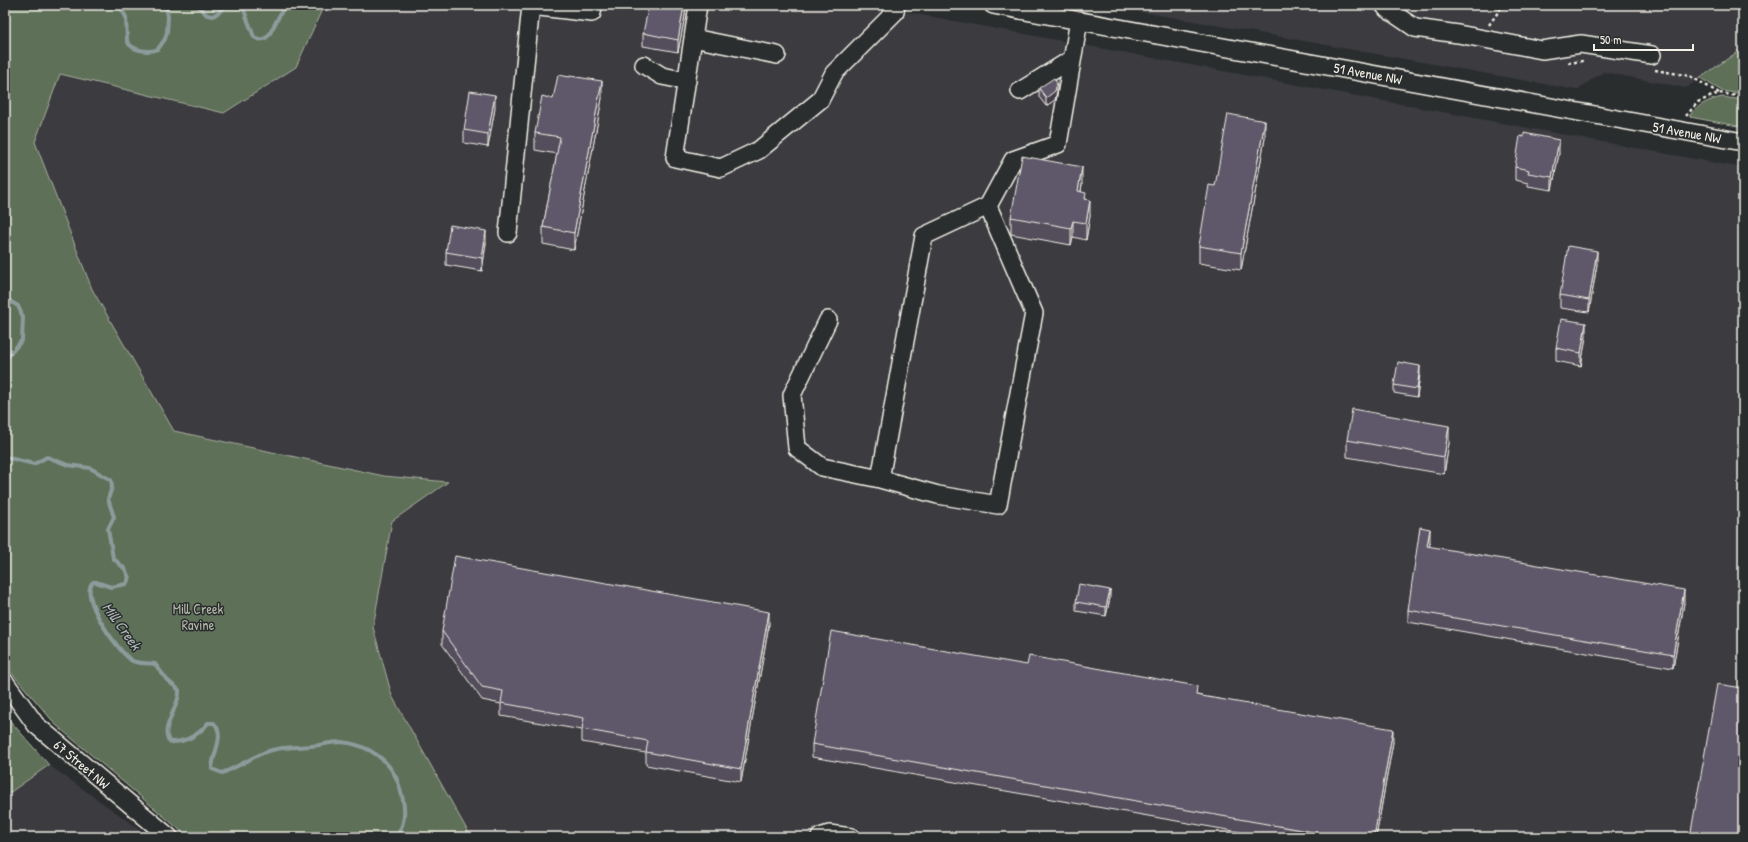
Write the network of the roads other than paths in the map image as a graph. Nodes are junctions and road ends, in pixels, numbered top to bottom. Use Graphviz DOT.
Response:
graph roads {
  1 [pos="531,5"];
  2 [pos="593,5"];
  3 [pos="698,5"];
  4 [pos="896,5"];
  5 [pos="993,5"];
  6 [pos="1384,5"];
  7 [pos="1079,20"];
  8 [pos="693,38"];
  9 [pos="777,55"];
  10 [pos="1652,55"];
  11 [pos="1072,59"];
  12 [pos="644,65"];
  13 [pos="687,81"];
  14 [pos="1020,91"];
  15 [pos="1743,142"];
  16 [pos="988,206"];
  17 [pos="508,234"];
  18 [pos="828,320"];
  19 [pos="880,479"];
  20 [pos="5,682"];
  21 [pos="169,837"];
  22 [pos="821,837"];
  23 [pos="851,837"];
  1 -- 2 [label="street"];
  1 -- 17 [label="street"];
  3 -- 8 [label="street"];
  4 -- 13 [label="street"];
  5 -- 7 [label="street, 51 Avenue NW"];
  6 -- 10 [label="street"];
  7 -- 11 [label="street"];
  7 -- 15 [label="street, 51 Avenue NW"];
  8 -- 9 [label="street"];
  8 -- 13 [label="street"];
  11 -- 14 [label="street"];
  11 -- 16 [label="street"];
  12 -- 13 [label="street"];
  16 -- 19 [label="street"];
  16 -- 19 [label="street"];
  18 -- 19 [label="street"];
  20 -- 21 [label="street, 67 Street NW"];
  22 -- 23 [label="street"];
}
